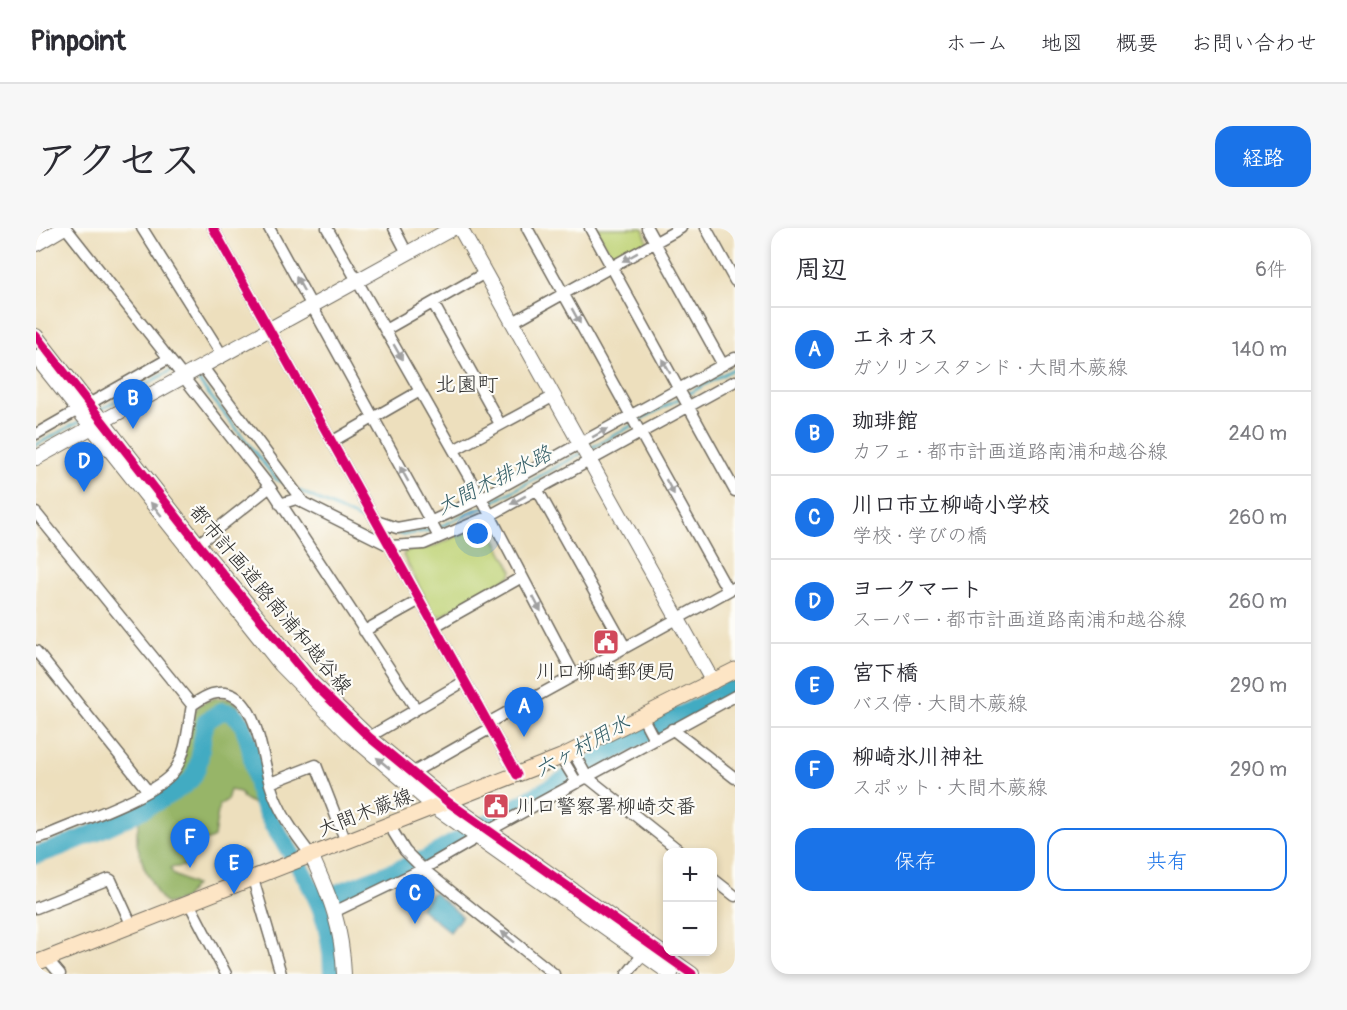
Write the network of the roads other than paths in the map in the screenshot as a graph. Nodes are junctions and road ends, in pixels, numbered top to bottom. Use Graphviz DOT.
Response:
graph roads {
  1 [pos="65,228"];
  2 [pos="142,228"];
  3 [pos="213,228"];
  4 [pos="269,228"];
  5 [pos="327,228"];
  6 [pos="394,228"];
  7 [pos="453,228"];
  8 [pos="460,228"];
  9 [pos="527,228"];
  10 [pos="590,228"];
  11 [pos="647,228"];
  12 [pos="681,228"];
  13 [pos="706,228"];
  14 [pos="655,242"];
  15 [pos="36,244"];
  16 [pos="407,253"];
  17 [pos="611,267"];
  18 [pos="485,273"];
  19 [pos="357,281"];
  20 [pos="735,281"];
  21 [pos="564,294"];
  22 [pos="433,303"];
  23 [pos="311,306"];
  24 [pos="513,322"];
  25 [pos="270,328"];
  26 [pos="386,330"];
  27 [pos="36,336"];
  28 [pos="222,355"];
  29 [pos="36,357"];
  30 [pos="735,358"];
  31 [pos="723,365"];
  32 [pos="183,369"];
  33 [pos="735,381"];
  34 [pos="679,389"];
  35 [pos="420,391"];
  36 [pos="554,396"];
  37 [pos="688,406"];
  38 [pos="90,416"];
  39 [pos="631,416"];
  40 [pos="373,418"];
  41 [pos="501,424"];
  42 [pos="640,433"];
  43 [pos="36,434"];
  44 [pos="333,441"];
  45 [pos="580,444"];
  46 [pos="454,450"];
  47 [pos="36,458"];
  48 [pos="590,460"];
  49 [pos="735,464"];
  50 [pos="724,471"];
  51 [pos="270,487"];
  52 [pos="537,489"];
  53 [pos="735,491"];
  54 [pos="303,502"];
  55 [pos="280,504"];
  56 [pos="485,507"];
  57 [pos="36,513"];
  58 [pos="377,523"];
  59 [pos="434,530"];
  60 [pos="388,541"];
  61 [pos="198,544"];
  62 [pos="522,577"];
  63 [pos="731,589"];
  64 [pos="420,600"];
  65 [pos="677,618"];
  66 [pos="435,626"];
  67 [pos="364,631"];
  68 [pos="625,647"];
  69 [pos="36,651"];
  70 [pos="735,670"];
  71 [pos="574,675"];
  72 [pos="465,681"];
  73 [pos="712,682"];
  74 [pos="735,696"];
  75 [pos="192,705"];
  76 [pos="416,710"];
  77 [pos="642,718"];
  78 [pos="490,725"];
  79 [pos="672,729"];
  80 [pos="369,737"];
  81 [pos="654,740"];
  82 [pos="567,754"];
  83 [pos="412,773"];
  84 [pos="517,775"];
  85 [pos="587,777"];
  86 [pos="735,778"];
  87 [pos="270,783"];
  88 [pos="577,783"];
  89 [pos="148,791"];
  90 [pos="442,804"];
  91 [pos="389,825"];
  92 [pos="485,833"];
  93 [pos="37,835"];
  94 [pos="346,842"];
  95 [pos="676,848"];
  96 [pos="307,857"];
  97 [pos="418,865"];
  98 [pos="253,879"];
  99 [pos="717,882"];
  100 [pos="735,897"];
  101 [pos="332,901"];
  102 [pos="189,903"];
  103 [pos="36,908"];
  104 [pos="132,926"];
  105 [pos="643,954"];
  106 [pos="42,962"];
  107 [pos="60,974"];
  108 [pos="226,974"];
  109 [pos="281,974"];
  110 [pos="344,974"];
  111 [pos="554,974"];
  112 [pos="627,974"];
  113 [pos="671,974"];
  114 [pos="692,974"];
  1 -- 15 [label="street"];
  1 -- 32 [label="street"];
  2 -- 28 [label="street"];
  3 -- 25 [label="street"];
  23 -- 4 [label="street, one-way"];
  5 -- 19 [label="street"];
  6 -- 16 [label="street"];
  7 -- 16 [label="street"];
  8 -- 18 [label="street"];
  9 -- 21 [label="street"];
  10 -- 17 [label="street"];
  11 -- 14 [label="street"];
  12 -- 14 [label="street"];
  13 -- 20 [label="street"];
  14 -- 17 [label="street, one-way"];
  14 -- 31 [label="street"];
  16 -- 19 [label="street"];
  17 -- 21 [label="street"];
  34 -- 17 [label="street, one-way"];
  18 -- 22 [label="street"];
  18 -- 24 [label="street"];
  19 -- 23 [label="street"];
  19 -- 26 [label="street"];
  21 -- 24 [label="street"];
  21 -- 39 [label="street, one-way"];
  22 -- 26 [label="street"];
  22 -- 41 [label="street"];
  23 -- 25 [label="street"];
  23 -- 40 [label="street"];
  24 -- 36 [label="street"];
  25 -- 28 [label="street"];
  25 -- 44 [label="street"];
  26 -- 35 [label="street, one-way"];
  27 -- 38 [label="street, 都市計画道路南浦和越谷線"];
  28 -- 32 [label="street"];
  29 -- 38 [label="street, 都市計画道路南浦和越谷線"];
  30 -- 31 [label="street"];
  31 -- 34 [label="street"];
  32 -- 38 [label="street"];
  32 -- 38 [label="street"];
  32 -- 51 [label="street"];
  32 -- 54 [label="street"];
  33 -- 37 [label="street"];
  34 -- 37 [label="street"];
  34 -- 39 [label="street"];
  35 -- 40 [label="street"];
  35 -- 46 [label="street"];
  36 -- 41 [label="street"];
  36 -- 45 [label="street"];
  37 -- 42 [label="street"];
  37 -- 50 [label="street"];
  38 -- 43 [label="street"];
  38 -- 47 [label="street"];
  38 -- 61 [label="street, 都市計画道路南浦和越谷線"];
  90 -- 38 [label="street, 都市計画道路南浦和越谷線, one-way"];
  39 -- 42 [label="street"];
  45 -- 39 [label="street, one-way"];
  40 -- 44 [label="street"];
  59 -- 40 [label="street, one-way"];
  41 -- 46 [label="street"];
  42 -- 48 [label="street"];
  42 -- 63 [label="street, one-way"];
  44 -- 58 [label="street"];
  45 -- 48 [label="street"];
  45 -- 56 [label="street"];
  46 -- 56 [label="street"];
  48 -- 52 [label="street"];
  48 -- 65 [label="street"];
  49 -- 50 [label="street"];
  50 -- 53 [label="street"];
  51 -- 55 [label="street"];
  51 -- 61 [label="street"];
  52 -- 56 [label="street, one-way"];
  52 -- 68 [label="street"];
  54 -- 55 [label="street"];
  54 -- 60 [label="street"];
  55 -- 67 [label="street"];
  56 -- 59 [label="street"];
  56 -- 59 [label="street"];
  56 -- 62 [label="street"];
  57 -- 75 [label="street"];
  58 -- 59 [label="street"];
  58 -- 60 [label="street"];
  59 -- 60 [label="street"];
  60 -- 64 [label="street"];
  61 -- 80 [label="street, 都市計画道路南浦和越谷線"];
  62 -- 66 [label="street"];
  62 -- 71 [label="street, one-way"];
  63 -- 65 [label="street"];
  64 -- 66 [label="street"];
  64 -- 67 [label="street"];
  65 -- 68 [label="street"];
  65 -- 73 [label="street"];
  66 -- 72 [label="street"];
  67 -- 76 [label="street"];
  68 -- 71 [label="street"];
  69 -- 89 [label="street"];
  70 -- 73 [label="main road, 大間木蕨線"];
  71 -- 78 [label="street"];
  72 -- 76 [label="street"];
  72 -- 78 [label="street"];
  73 -- 77 [label="main road, 大間木蕨線"];
  74 -- 79 [label="street"];
  75 -- 87 [label="street"];
  75 -- 89 [label="street"];
  76 -- 80 [label="street"];
  77 -- 81 [label="street"];
  77 -- 82 [label="main road, 大間木蕨線"];
  78 -- 83 [label="street"];
  78 -- 84 [label="street"];
  79 -- 81 [label="street"];
  79 -- 86 [label="street"];
  80 -- 83 [label="street, 都市計画道路南浦和越谷線"];
  81 -- 85 [label="street"];
  82 -- 84 [label="main road, 大間木蕨線"];
  82 -- 85 [label="street"];
  82 -- 88 [label="street"];
  83 -- 90 [label="street, 都市計画道路南浦和越谷線"];
  84 -- 90 [label="main road, 大間木蕨線"];
  85 -- 88 [label="street"];
  85 -- 95 [label="street"];
  87 -- 94 [label="street"];
  87 -- 96 [label="street"];
  88 -- 92 [label="street"];
  89 -- 93 [label="street"];
  90 -- 91 [label="main road, 大間木蕨線"];
  90 -- 92 [label="street, 都市計画道路南浦和越谷線"];
  91 -- 94 [label="main road, 大間木蕨線"];
  91 -- 97 [label="street"];
  92 -- 97 [label="street"];
  92 -- 105 [label="street, 都市計画道路南浦和越谷線"];
  92 -- 114 [label="street, 都市計画道路南浦和越谷線"];
  94 -- 96 [label="main road, 大間木蕨線"];
  96 -- 98 [label="main road, 大間木蕨線"];
  96 -- 101 [label="street"];
  97 -- 101 [label="street"];
  111 -- 97 [label="street, one-way"];
  98 -- 102 [label="main road, 大間木蕨線"];
  98 -- 109 [label="street"];
  99 -- 100 [label="street"];
  101 -- 110 [label="street"];
  102 -- 104 [label="main road, 大間木蕨線"];
  102 -- 108 [label="street"];
  103 -- 104 [label="street"];
  104 -- 106 [label="main road, 大間木蕨線"];
  105 -- 112 [label="street"];
  105 -- 113 [label="street, 都市計画道路南浦和越谷線"];
  106 -- 107 [label="street"];
}
